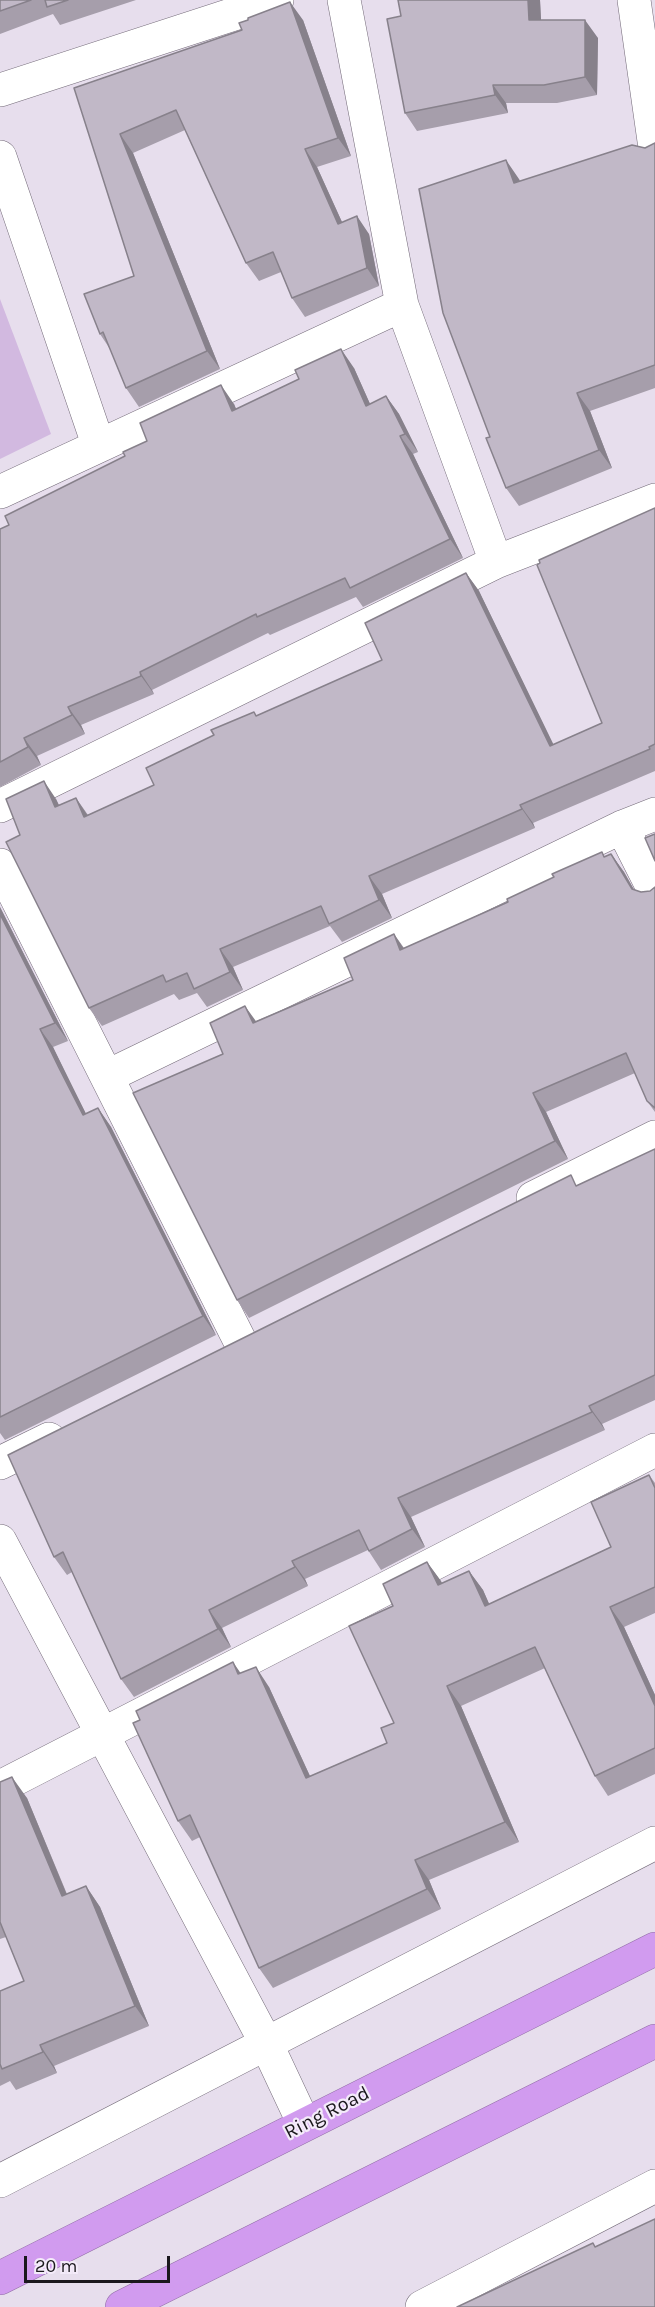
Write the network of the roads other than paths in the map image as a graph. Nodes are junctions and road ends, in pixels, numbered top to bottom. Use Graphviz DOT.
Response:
graph roads {
  1 [pos="277,0"];
  2 [pos="344,0"];
  3 [pos="634,0"];
  4 [pos="648,55"];
  5 [pos="0,90"];
  6 [pos="655,148"];
  7 [pos="0,157"];
  8 [pos="402,305"];
  9 [pos="98,444"];
  10 [pos="0,492"];
  11 [pos="655,500"];
  12 [pos="496,562"];
  13 [pos="0,806"];
  14 [pos="655,814"];
  15 [pos="622,827"];
  16 [pos="0,865"];
  17 [pos="655,892"];
  18 [pos="108,1076"];
  19 [pos="655,1137"];
  20 [pos="506,1211"];
  21 [pos="273,1327"];
  22 [pos="241,1343"];
  23 [pos="210,1359"];
  24 [pos="73,1426"];
  25 [pos="655,1450"];
  26 [pos="0,1463"];
  27 [pos="0,1541"];
  28 [pos="103,1736"];
  29 [pos="0,1787"];
  30 [pos="655,1843"];
  31 [pos="655,1949"];
  32 [pos="655,2042"];
  33 [pos="266,2043"];
  34 [pos="304,2124"];
  35 [pos="0,2181"];
  36 [pos="655,2186"];
  37 [pos="0,2278"];
  38 [pos="122,2307"];
  39 [pos="422,2307"];
  1 -- 5 [label="street"];
  2 -- 8 [label="street"];
  3 -- 4 [label="street"];
  4 -- 6 [label="street"];
  7 -- 9 [label="street"];
  8 -- 9 [label="street"];
  8 -- 12 [label="street"];
  9 -- 10 [label="street"];
  11 -- 12 [label="street"];
  12 -- 13 [label="street"];
  14 -- 15 [label="street"];
  15 -- 17 [label="street"];
  15 -- 18 [label="street"];
  16 -- 18 [label="street"];
  18 -- 22 [label="street"];
  19 -- 20 [label="street"];
  21 -- 22 [label="street"];
  22 -- 23 [label="street"];
  24 -- 26 [label="street"];
  25 -- 28 [label="street"];
  27 -- 28 [label="street"];
  28 -- 29 [label="street"];
  28 -- 33 [label="street"];
  30 -- 33 [label="street"];
  31 -- 34 [label="highway, Ring Road"];
  32 -- 38 [label="highway"];
  33 -- 34 [label="street"];
  33 -- 35 [label="street"];
  34 -- 37 [label="highway, Ring Road"];
  36 -- 39 [label="street"];
}
